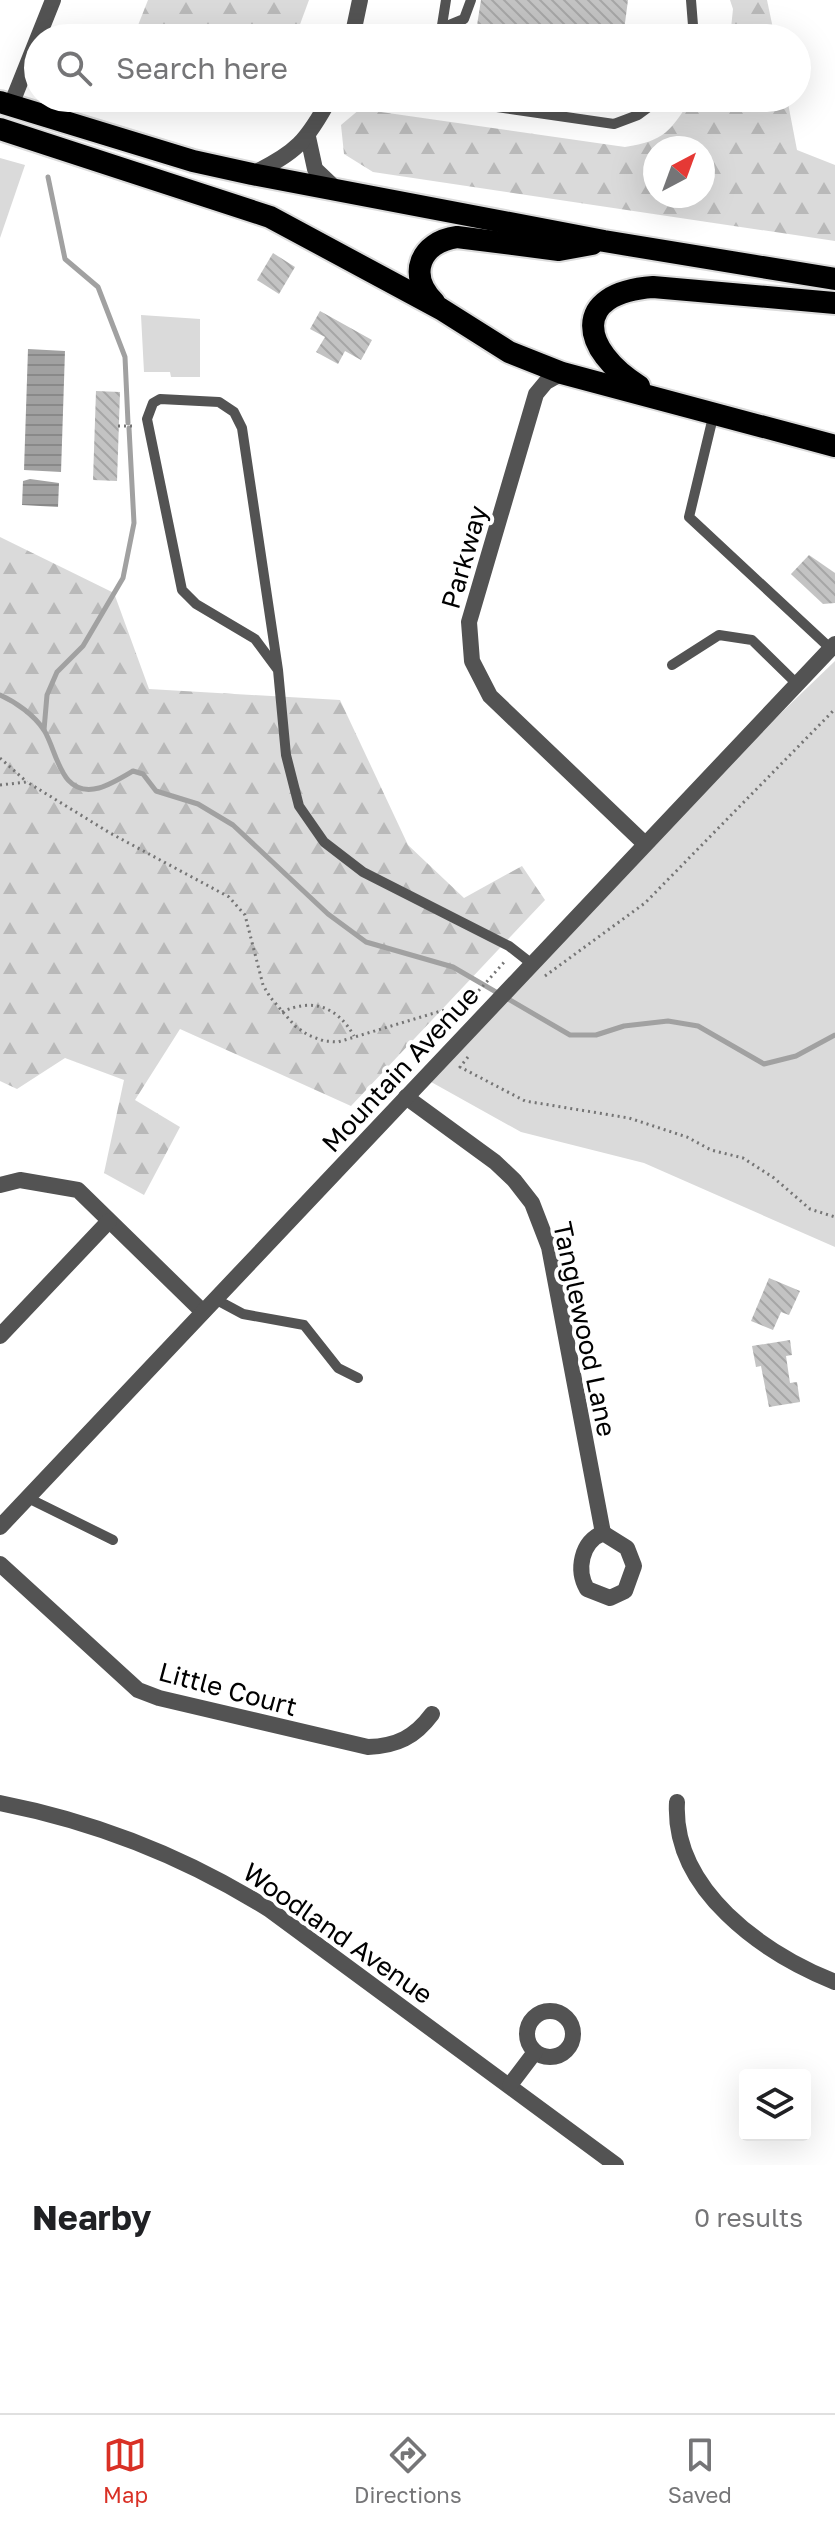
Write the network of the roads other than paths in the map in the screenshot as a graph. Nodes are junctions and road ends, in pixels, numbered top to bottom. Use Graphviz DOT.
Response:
graph roads {
  1 [pos="53,0"];
  2 [pos="360,0"];
  3 [pos="446,0"];
  4 [pos="471,0"];
  5 [pos="691,0"];
  6 [pos="42,24"];
  7 [pos="355,24"];
  8 [pos="442,24"];
  9 [pos="456,24"];
  10 [pos="693,24"];
  11 [pos="24,62"];
  12 [pos="5,103"];
  13 [pos="34,112"];
  14 [pos="322,112"];
  15 [pos="525,112"];
  16 [pos="640,112"];
  17 [pos="0,129"];
  18 [pos="308,137"];
  19 [pos="252,174"];
  20 [pos="338,192"];
  21 [pos="604,241"];
  22 [pos="835,279"];
  23 [pos="835,303"];
  24 [pos="441,309"];
  25 [pos="562,373"];
  26 [pos="666,400"];
  27 [pos="714,413"];
  28 [pos="792,435"];
  29 [pos="835,446"];
  30 [pos="835,458"];
  31 [pos="833,646"];
  32 [pos="672,665"];
  33 [pos="278,670"];
  34 [pos="797,684"];
  35 [pos="645,844"];
  36 [pos="532,964"];
  37 [pos="406,1097"];
  38 [pos="0,1185"];
  39 [pos="109,1221"];
  40 [pos="215,1299"];
  41 [pos="203,1312"];
  42 [pos="0,1336"];
  43 [pos="358,1378"];
  44 [pos="28,1498"];
  45 [pos="0,1527"];
  46 [pos="603,1533"];
  47 [pos="113,1540"];
  48 [pos="0,1564"];
  49 [pos="432,1714"];
  50 [pos="677,1802"];
  51 [pos="0,1803"];
  52 [pos="835,1982"];
  53 [pos="535,2052"];
  54 [pos="510,2085"];
  55 [pos="616,2165"];
  1 -- 6 [label="street"];
  2 -- 7 [label="street"];
  3 -- 8 [label="lane"];
  4 -- 9 [label="lane"];
  5 -- 10 [label="lane"];
  11 -- 12 [label="street"];
  13 -- 19 [label="highway"];
  14 -- 18 [label="street"];
  15 -- 16 [label="lane"];
  17 -- 24 [label="highway"];
  18 -- 19 [label="street"];
  18 -- 20 [label="street"];
  19 -- 20 [label="highway"];
  20 -- 21 [label="highway"];
  21 -- 22 [label="highway"];
  21 -- 24 [label="highway"];
  23 -- 26 [label="highway"];
  24 -- 25 [label="highway"];
  25 -- 26 [label="highway"];
  25 -- 35 [label="street, Parkway"];
  26 -- 27 [label="highway"];
  27 -- 28 [label="highway"];
  27 -- 31 [label="lane"];
  28 -- 29 [label="highway"];
  28 -- 30 [label="highway"];
  31 -- 34 [label="street, Mountain Avenue"];
  32 -- 34 [label="lane"];
  33 -- 33 [label="lane"];
  33 -- 36 [label="lane"];
  34 -- 35 [label="street, Mountain Avenue"];
  35 -- 36 [label="street, Mountain Avenue"];
  36 -- 37 [label="street, Mountain Avenue"];
  37 -- 40 [label="street, Mountain Avenue"];
  37 -- 46 [label="street, Tanglewood Lane"];
  38 -- 39 [label="street"];
  39 -- 41 [label="street"];
  39 -- 42 [label="street"];
  40 -- 41 [label="street, Mountain Avenue"];
  40 -- 43 [label="lane"];
  41 -- 44 [label="street, Mountain Avenue"];
  44 -- 45 [label="street, Mountain Avenue"];
  44 -- 47 [label="lane"];
  48 -- 49 [label="street, Little Court"];
  50 -- 52 [label="street"];
  51 -- 54 [label="street, Woodland Avenue"];
  53 -- 54 [label="street"];
  54 -- 55 [label="street, Woodland Avenue"];
}
